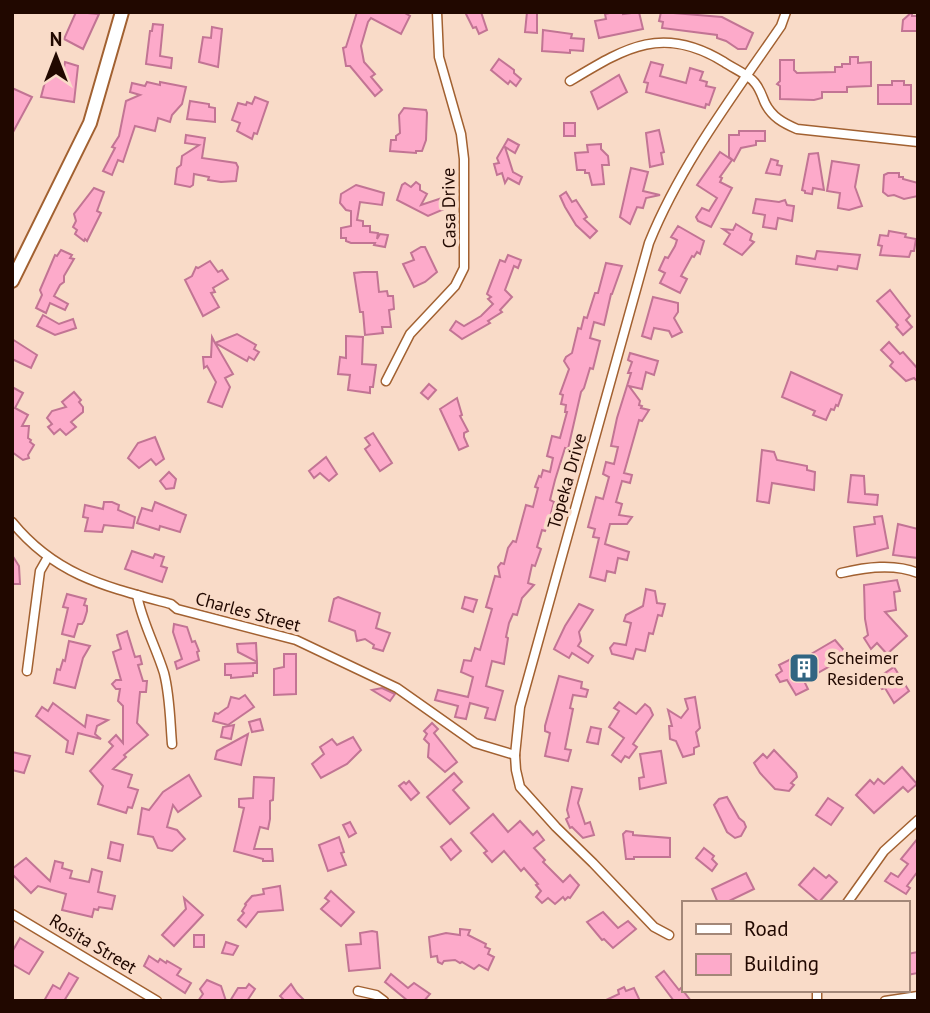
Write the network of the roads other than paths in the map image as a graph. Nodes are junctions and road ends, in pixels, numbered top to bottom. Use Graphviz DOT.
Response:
graph roads {
  1 [pos="122,12"];
  2 [pos="437,12"];
  3 [pos="786,12"];
  4 [pos="746,76"];
  5 [pos="570,81"];
  6 [pos="918,142"];
  7 [pos="12,281"];
  8 [pos="386,381"];
  9 [pos="12,522"];
  10 [pos="48,557"];
  11 [pos="841,573"];
  12 [pos="918,573"];
  13 [pos="137,595"];
  14 [pos="27,671"];
  15 [pos="172,744"];
  16 [pos="515,755"];
  17 [pos="918,820"];
  18 [pos="848,901"];
  19 [pos="12,914"];
  20 [pos="669,934"];
  21 [pos="358,990"];
  22 [pos="918,996"];
  23 [pos="157,1001"];
  24 [pos="384,1001"];
  25 [pos="885,1001"];
  1 -- 7 [label="main road"];
  2 -- 8 [label="street, Casa Drive"];
  3 -- 4 [label="street, Topeka Drive"];
  4 -- 5 [label="street"];
  4 -- 6 [label="street"];
  4 -- 16 [label="street, Topeka Drive"];
  9 -- 10 [label="street, Charles Street"];
  10 -- 13 [label="street, Charles Street"];
  10 -- 14 [label="street"];
  11 -- 12 [label="street"];
  13 -- 15 [label="street"];
  13 -- 16 [label="street, Charles Street"];
  16 -- 20 [label="street, Topeka Drive"];
  17 -- 18 [label="street"];
  19 -- 23 [label="street, Rosita Street"];
  21 -- 24 [label="street"];
  22 -- 25 [label="street"];
}
